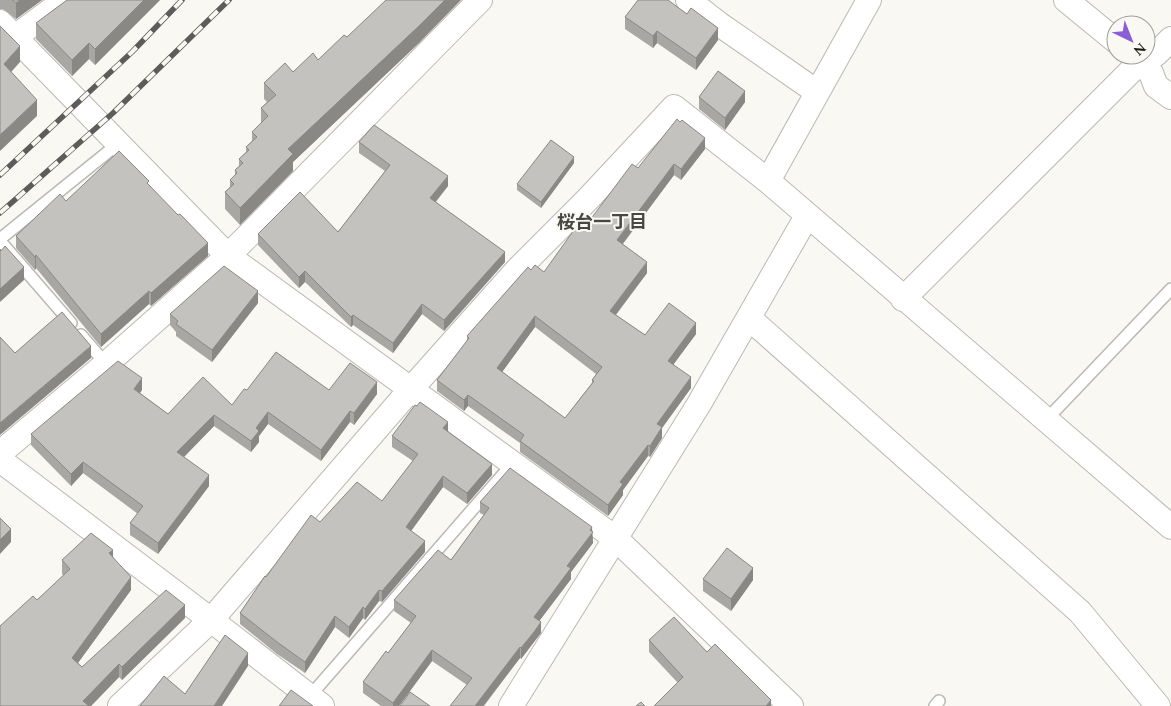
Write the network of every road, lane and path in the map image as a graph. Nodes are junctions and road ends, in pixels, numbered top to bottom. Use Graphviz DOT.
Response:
graph roads {
  1 [pos="65,0"];
  2 [pos="480,0"];
  3 [pos="688,0"];
  4 [pos="869,0"];
  5 [pos="1066,0"];
  6 [pos="7,29"];
  7 [pos="1106,33"];
  8 [pos="1171,39"];
  9 [pos="1156,54"];
  10 [pos="1129,65"];
  11 [pos="1143,65"];
  12 [pos="817,92"];
  13 [pos="1171,97"];
  14 [pos="119,143"];
  15 [pos="768,181"];
  16 [pos="807,216"];
  17 [pos="0,240"];
  18 [pos="228,256"];
  19 [pos="1171,289"];
  20 [pos="904,299"];
  21 [pos="749,318"];
  22 [pos="106,364"];
  23 [pos="410,390"];
  24 [pos="1046,420"];
  25 [pos="0,453"];
  26 [pos="0,460"];
  27 [pos="513,463"];
  28 [pos="1171,527"];
  29 [pos="615,538"];
  30 [pos="211,620"];
  31 [pos="316,701"];
  32 [pos="120,706"];
  33 [pos="511,706"];
  34 [pos="791,706"];
  35 [pos="1158,706"];
  1 -- 6 [label="street"];
  2 -- 18 [label="street"];
  3 -- 12 [label="street"];
  4 -- 12 [label="street"];
  5 -- 7 [label="street"];
  6 -- 14 [label="street"];
  8 -- 9 [label="street"];
  10 -- 20 [label="street"];
  11 -- 13 [label="street"];
  12 -- 15 [label="street"];
  14 -- 17 [label="lane"];
  14 -- 18 [label="street"];
  15 -- 16 [label="street"];
  15 -- 23 [label="street"];
  16 -- 20 [label="street"];
  16 -- 21 [label="street"];
  17 -- 22 [label="lane"];
  18 -- 22 [label="street"];
  18 -- 23 [label="street"];
  19 -- 24 [label="lane"];
  20 -- 24 [label="street"];
  21 -- 29 [label="street"];
  21 -- 35 [label="street"];
  22 -- 25 [label="street"];
  23 -- 27 [label="street"];
  23 -- 30 [label="street"];
  24 -- 28 [label="street"];
  26 -- 30 [label="street"];
  27 -- 29 [label="street"];
  27 -- 31 [label="lane"];
  29 -- 33 [label="street"];
  29 -- 34 [label="street"];
  30 -- 31 [label="street"];
  30 -- 32 [label="street"];
}
